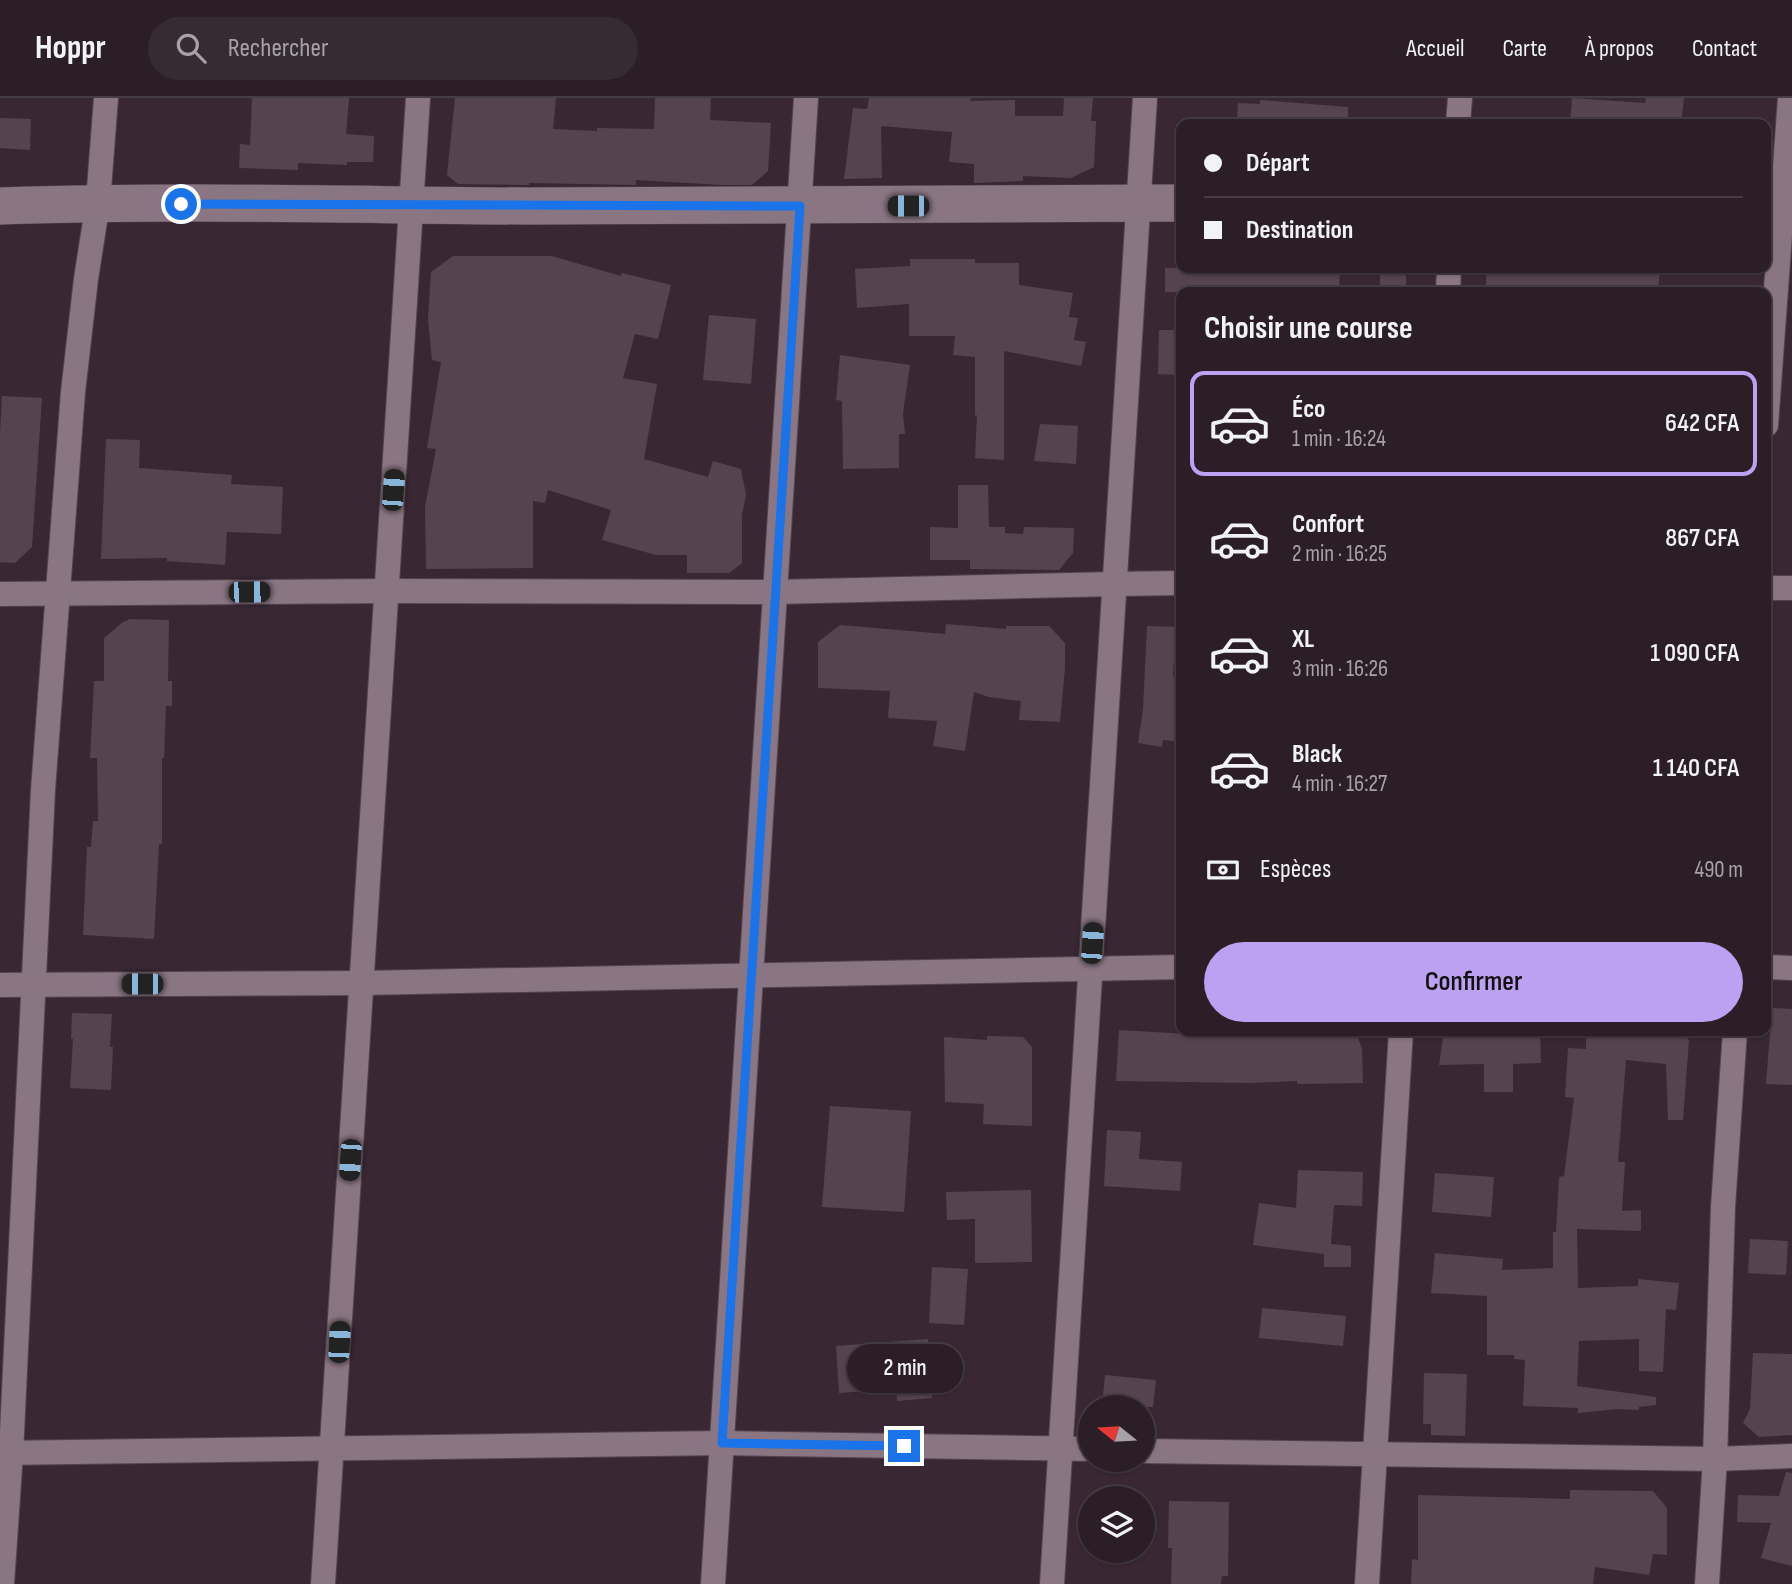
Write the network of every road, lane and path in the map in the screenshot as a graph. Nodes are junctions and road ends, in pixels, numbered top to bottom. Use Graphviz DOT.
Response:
graph roads {
  1 [pos="106,98"];
  2 [pos="418,98"];
  3 [pos="806,98"];
  4 [pos="1145,98"];
  5 [pos="1460,98"];
  6 [pos="1790,98"];
  7 [pos="1458,119"];
  8 [pos="98,202"];
  9 [pos="1780,202"];
  10 [pos="1139,203"];
  11 [pos="1176,203"];
  12 [pos="411,205"];
  13 [pos="0,206"];
  14 [pos="800,206"];
  15 [pos="1771,345"];
  16 [pos="1176,583"];
  17 [pos="1115,584"];
  18 [pos="1771,588"];
  19 [pos="1792,588"];
  20 [pos="386,591"];
  21 [pos="775,592"];
  22 [pos="58,593"];
  23 [pos="0,594"];
  24 [pos="1176,967"];
  25 [pos="1771,967"];
  26 [pos="1091,968"];
  27 [pos="1792,968"];
  28 [pos="751,976"];
  29 [pos="362,983"];
  30 [pos="0,985"];
  31 [pos="32,985"];
  32 [pos="1401,1036"];
  33 [pos="1735,1036"];
  34 [pos="722,1443"];
  35 [pos="332,1447"];
  36 [pos="1061,1449"];
  37 [pos="1078,1449"];
  38 [pos="1155,1451"];
  39 [pos="6,1453"];
  40 [pos="1375,1454"];
  41 [pos="1792,1456"];
  42 [pos="1714,1459"];
  43 [pos="2,1584"];
  44 [pos="323,1584"];
  45 [pos="713,1584"];
  46 [pos="1052,1584"];
  47 [pos="1367,1584"];
  48 [pos="1707,1584"];
  1 -- 8 [label="street"];
  2 -- 12 [label="street"];
  3 -- 14 [label="street"];
  4 -- 10 [label="street"];
  5 -- 7 [label="street"];
  6 -- 9 [label="street"];
  8 -- 12 [label="street"];
  8 -- 13 [label="street"];
  8 -- 22 [label="street"];
  9 -- 15 [label="street"];
  10 -- 11 [label="street"];
  10 -- 14 [label="street"];
  10 -- 17 [label="street"];
  12 -- 14 [label="street"];
  12 -- 20 [label="street"];
  14 -- 21 [label="street"];
  16 -- 17 [label="street"];
  17 -- 21 [label="street"];
  17 -- 26 [label="street"];
  18 -- 19 [label="street"];
  20 -- 21 [label="street"];
  20 -- 22 [label="street"];
  20 -- 29 [label="street"];
  21 -- 28 [label="street"];
  22 -- 23 [label="street"];
  22 -- 31 [label="street"];
  24 -- 26 [label="street"];
  25 -- 27 [label="street"];
  26 -- 28 [label="street"];
  26 -- 36 [label="street"];
  28 -- 29 [label="street"];
  28 -- 34 [label="street"];
  29 -- 31 [label="street"];
  29 -- 35 [label="street"];
  30 -- 31 [label="street"];
  31 -- 39 [label="street"];
  32 -- 40 [label="street"];
  33 -- 42 [label="street"];
  34 -- 35 [label="street"];
  34 -- 36 [label="street"];
  34 -- 45 [label="street"];
  35 -- 39 [label="street"];
  35 -- 44 [label="street"];
  36 -- 37 [label="street"];
  36 -- 46 [label="street"];
  38 -- 40 [label="street"];
  39 -- 43 [label="street"];
  40 -- 42 [label="street"];
  40 -- 47 [label="street"];
  41 -- 42 [label="street"];
  42 -- 48 [label="street"];
}
